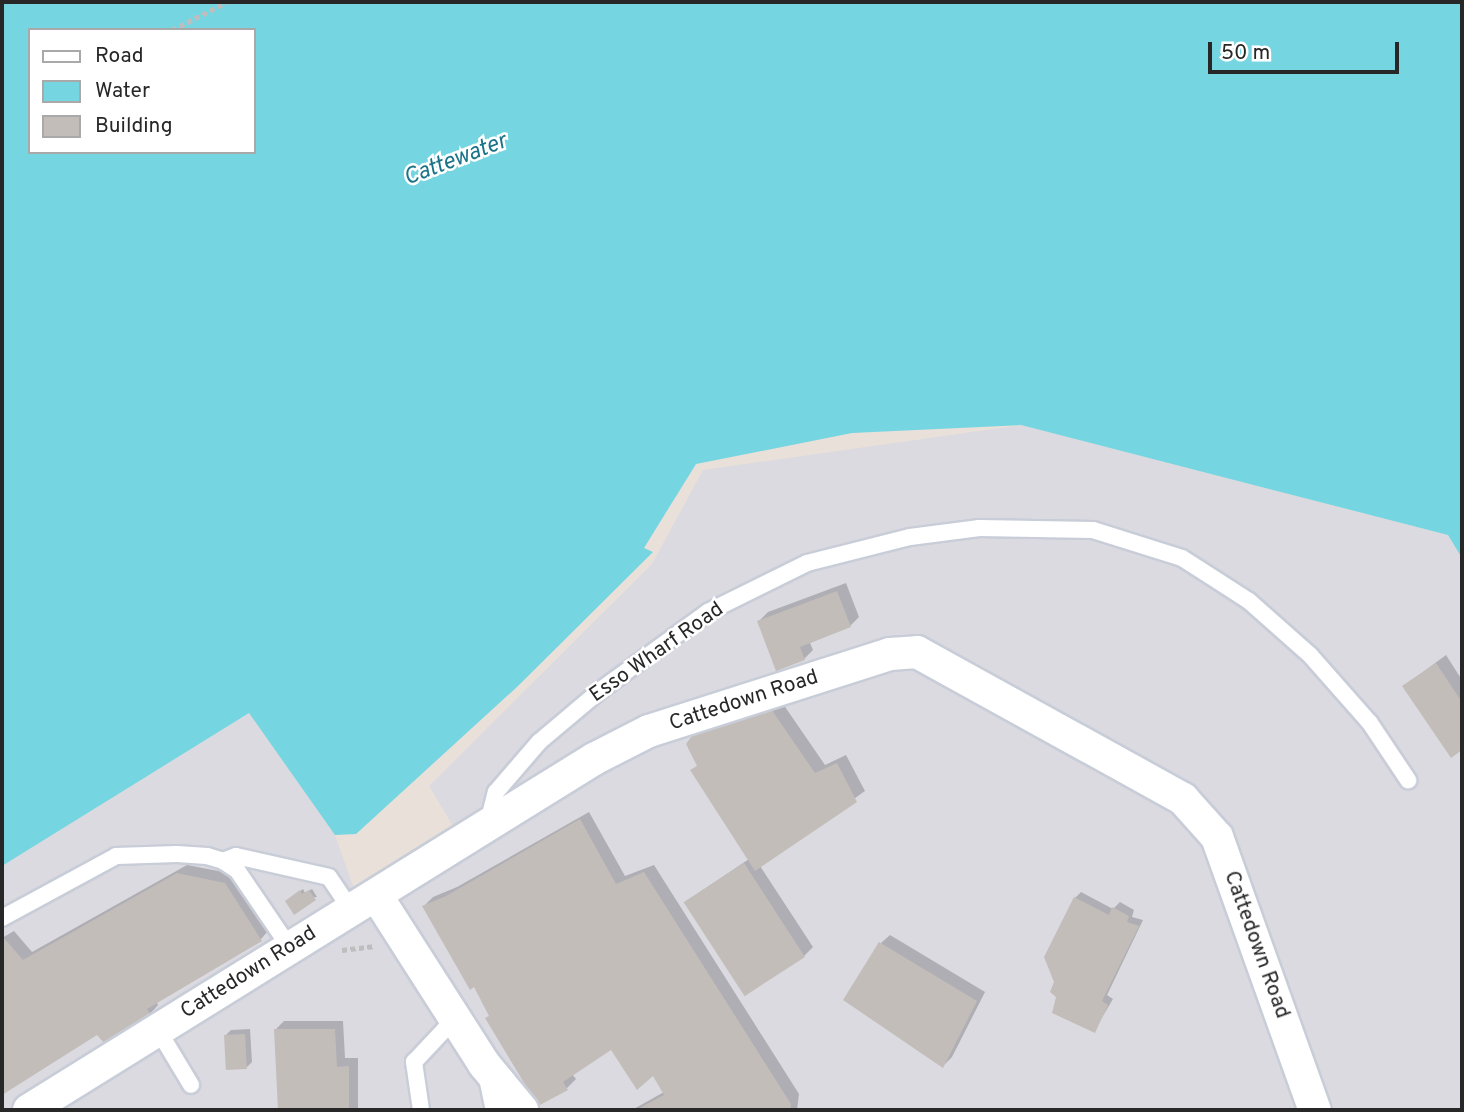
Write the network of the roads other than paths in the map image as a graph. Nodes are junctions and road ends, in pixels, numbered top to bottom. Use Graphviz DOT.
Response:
graph roads {
  1 [pos="1408,780"];
  2 [pos="488,825"];
  3 [pos="223,861"];
  4 [pos="363,902"];
  5 [pos="2,918"];
  6 [pos="290,948"];
  7 [pos="457,1020"];
  8 [pos="158,1030"];
  9 [pos="484,1064"];
  10 [pos="191,1085"];
  11 [pos="29,1110"];
  12 [pos="421,1110"];
  13 [pos="494,1110"];
  14 [pos="522,1110"];
  15 [pos="1315,1110"];
  1 -- 2 [label="lane, Esso Wharf Road"];
  2 -- 4 [label="street, Cattedown Road"];
  2 -- 15 [label="street, Cattedown Road"];
  3 -- 4 [label="lane"];
  3 -- 5 [label="lane"];
  3 -- 6 [label="lane"];
  4 -- 6 [label="street, Cattedown Road"];
  4 -- 7 [label="street"];
  6 -- 8 [label="street, Cattedown Road"];
  7 -- 9 [label="street"];
  7 -- 12 [label="lane"];
  8 -- 10 [label="lane"];
  8 -- 11 [label="street, Cattedown Road"];
  9 -- 13 [label="lane"];
  9 -- 14 [label="street"];
}
